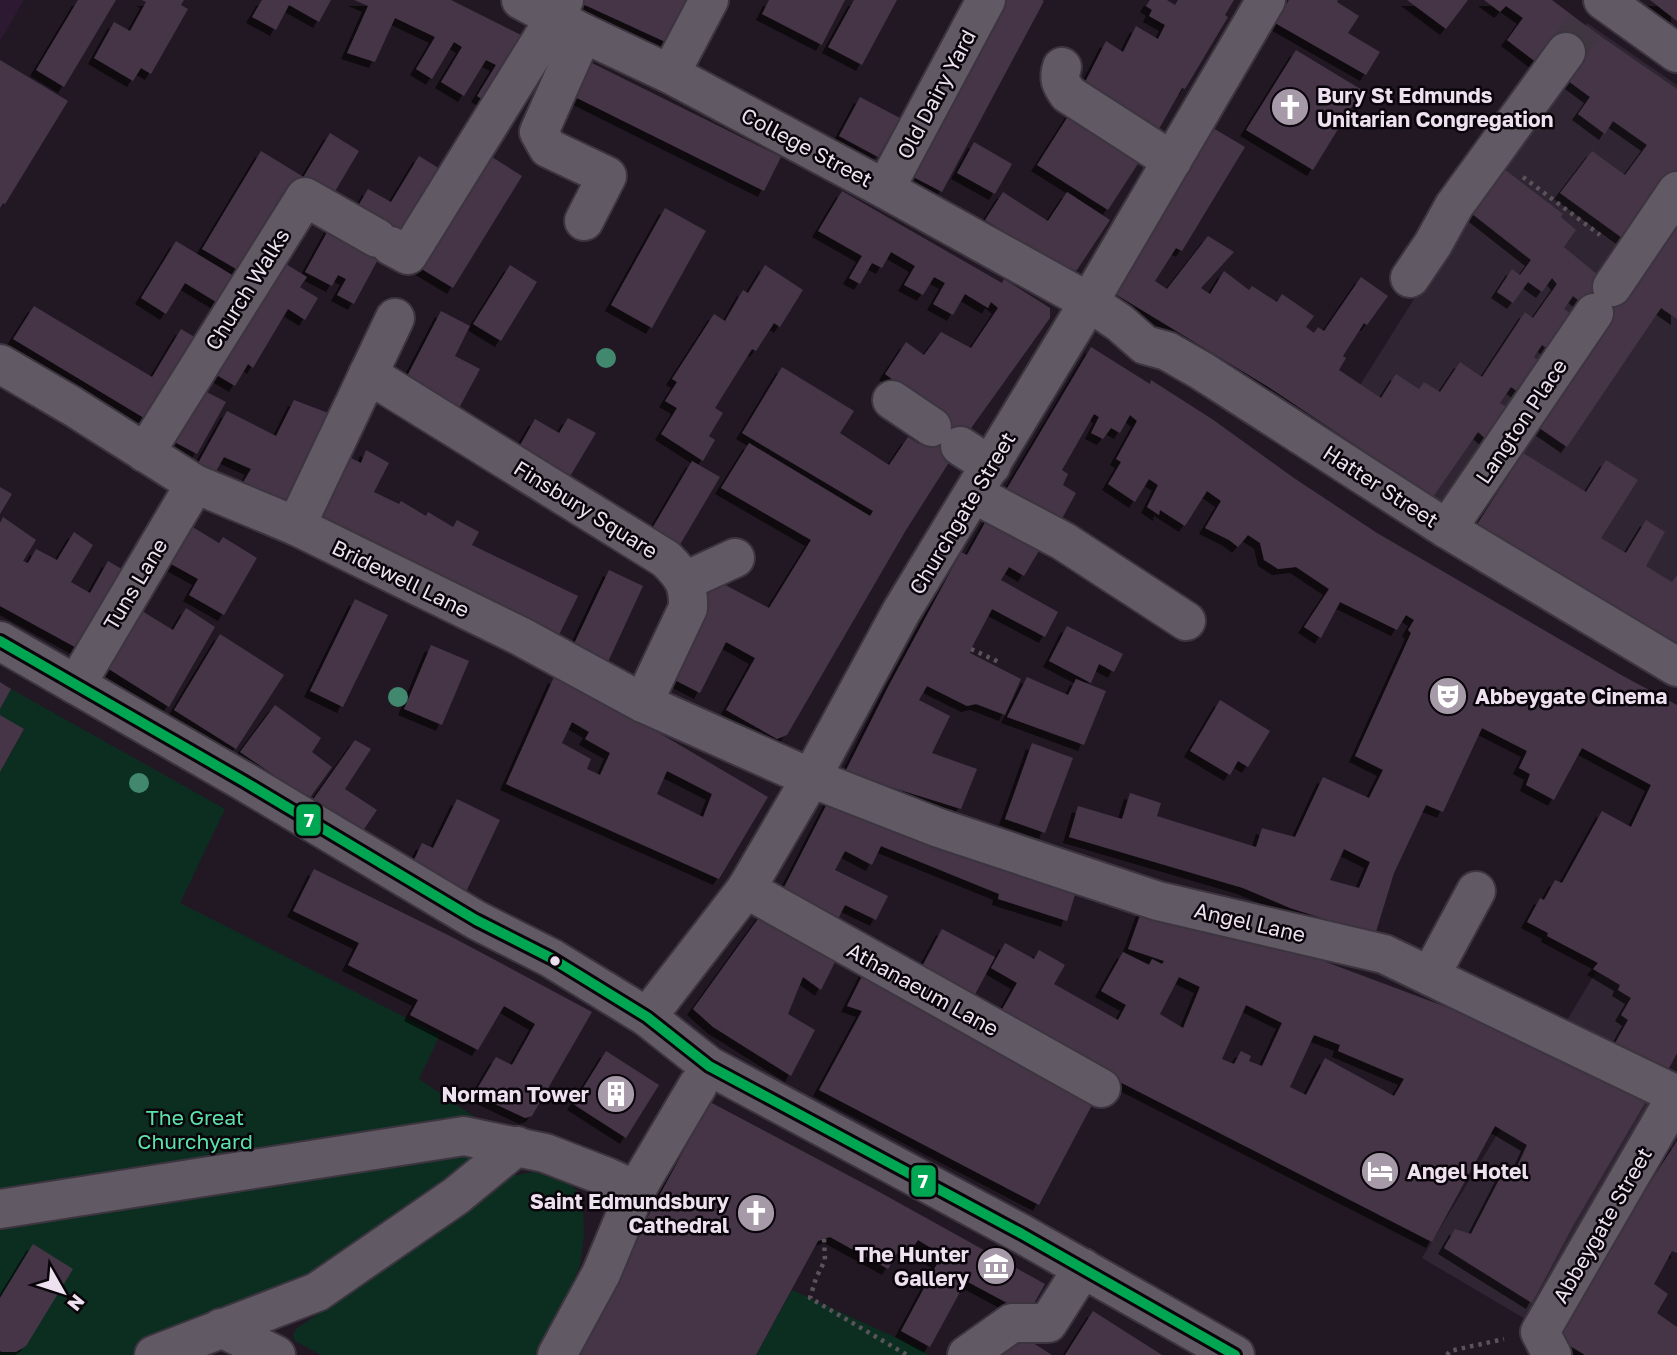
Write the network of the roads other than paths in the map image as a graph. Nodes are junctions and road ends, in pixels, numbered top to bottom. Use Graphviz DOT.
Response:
graph roads {
  1 [pos="521,0"];
  2 [pos="709,0"];
  3 [pos="986,0"];
  4 [pos="1266,0"];
  5 [pos="567,17"];
  6 [pos="1589,19"];
  7 [pos="1677,53"];
  8 [pos="1062,67"];
  9 [pos="670,74"];
  10 [pos="1171,161"];
  11 [pos="885,189"];
  12 [pos="1677,191"];
  13 [pos="583,221"];
  14 [pos="1410,278"];
  15 [pos="1089,302"];
  16 [pos="395,318"];
  17 [pos="0,364"];
  18 [pos="368,374"];
  19 [pos="892,400"];
  20 [pos="145,453"];
  21 [pos="964,458"];
  22 [pos="195,484"];
  23 [pos="296,526"];
  24 [pos="1447,529"];
  25 [pos="736,558"];
  26 [pos="685,581"];
  27 [pos="1186,621"];
  28 [pos="0,641"];
  29 [pos="1677,667"];
  30 [pos="76,685"];
  31 [pos="643,703"];
  32 [pos="811,778"];
  33 [pos="746,889"];
  34 [pos="1476,891"];
  35 [pos="1430,976"];
  36 [pos="647,1017"];
  37 [pos="698,1085"];
  38 [pos="1101,1088"];
  39 [pos="1677,1095"];
  40 [pos="517,1146"];
  41 [pos="636,1190"];
  42 [pos="0,1209"];
  43 [pos="1083,1268"];
  44 [pos="222,1328"];
  45 [pos="1546,1343"];
  46 [pos="154,1355"];
  47 [pos="276,1355"];
  48 [pos="557,1355"];
  49 [pos="967,1355"];
  50 [pos="1234,1355"];
  1 -- 5 [label="street, College Street"];
  2 -- 9 [label="street"];
  3 -- 11 [label="street, Old Dairy Yard"];
  4 -- 10 [label="street, Churchgate Street"];
  5 -- 9 [label="street, College Street"];
  5 -- 13 [label="street"];
  5 -- 20 [label="street, Church Walks"];
  6 -- 7 [label="street"];
  6 -- 14 [label="street"];
  8 -- 10 [label="street"];
  9 -- 11 [label="street, College Street"];
  10 -- 15 [label="street, Churchgate Street"];
  11 -- 15 [label="street, College Street"];
  12 -- 24 [label="street, Langton Place"];
  15 -- 21 [label="street, Churchgate Street"];
  15 -- 24 [label="street, Hatter Street"];
  16 -- 18 [label="street"];
  17 -- 20 [label="street, Bridewell Lane"];
  18 -- 23 [label="street"];
  18 -- 26 [label="street, Finsbury Square"];
  19 -- 21 [label="street"];
  20 -- 22 [label="street, Bridewell Lane"];
  21 -- 27 [label="street"];
  21 -- 32 [label="street, Churchgate Street"];
  22 -- 23 [label="street, Bridewell Lane"];
  22 -- 30 [label="street, Tuns Lane"];
  23 -- 31 [label="street, Bridewell Lane"];
  24 -- 29 [label="street, Hatter Street"];
  25 -- 26 [label="street"];
  26 -- 31 [label="street"];
  28 -- 30 [label="street"];
  30 -- 36 [label="street"];
  31 -- 32 [label="street, Bridewell Lane"];
  32 -- 33 [label="street, Churchgate Street"];
  32 -- 35 [label="street, Angel Lane"];
  33 -- 36 [label="street, Churchgate Street"];
  33 -- 38 [label="street, Athanaeum Lane"];
  34 -- 35 [label="street"];
  35 -- 39 [label="street, Angel Lane"];
  36 -- 43 [label="street"];
  37 -- 41 [label="street"];
  39 -- 45 [label="street, Abbeygate Street"];
  40 -- 41 [label="street"];
  40 -- 42 [label="street"];
  40 -- 44 [label="street"];
  41 -- 48 [label="street"];
  43 -- 49 [label="street"];
  43 -- 50 [label="street"];
  44 -- 46 [label="street"];
  44 -- 47 [label="street"];
}
